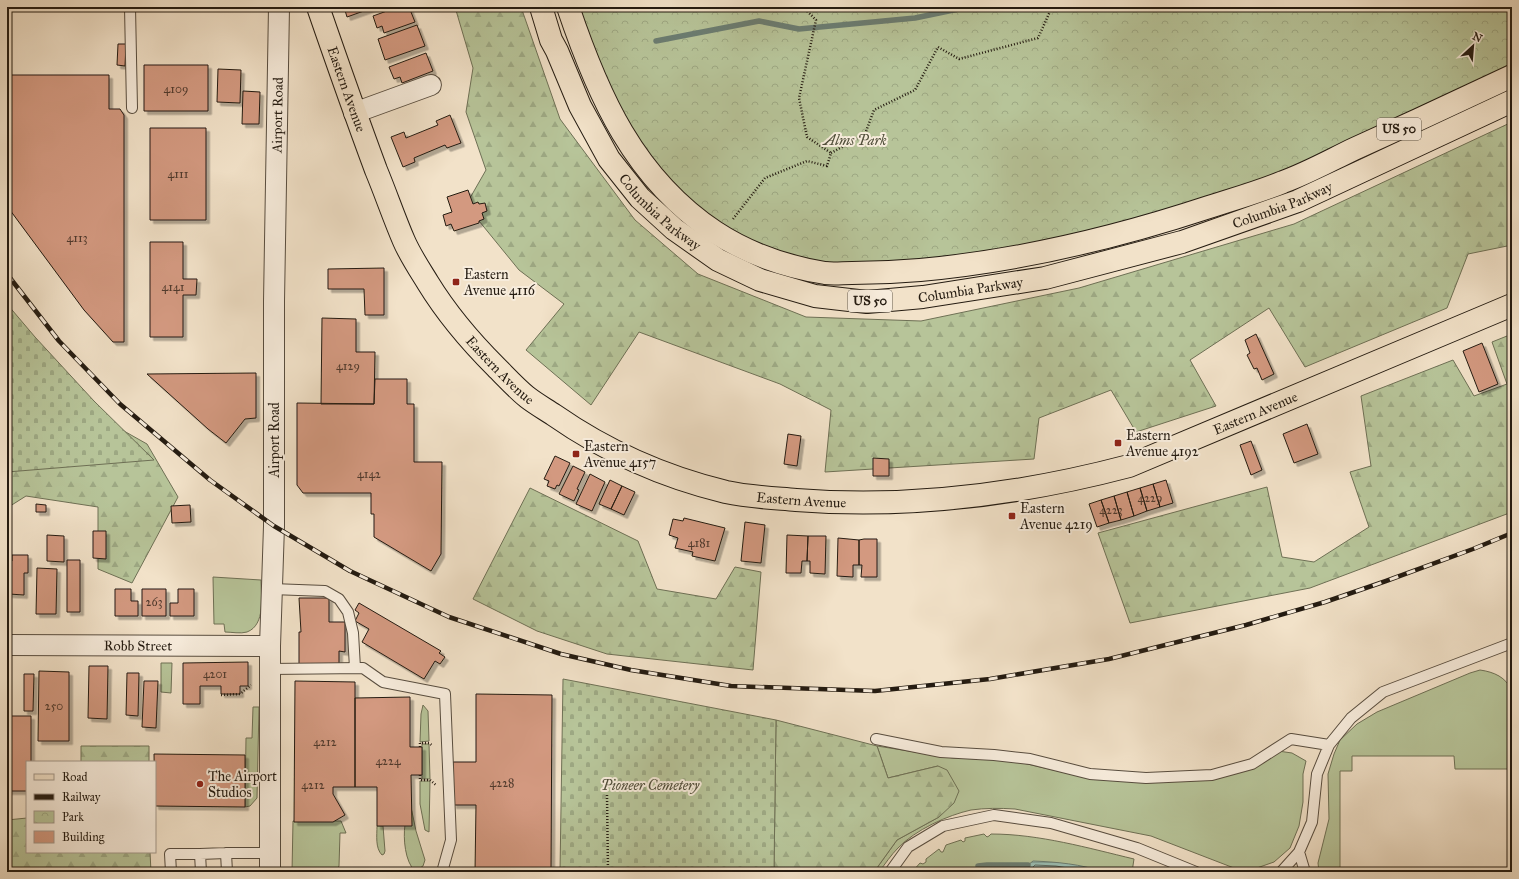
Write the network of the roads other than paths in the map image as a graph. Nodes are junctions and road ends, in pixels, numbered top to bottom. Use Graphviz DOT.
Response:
graph roads {
  1 [pos="130,7"];
  2 [pos="278,7"];
  3 [pos="318,7"];
  4 [pos="541,7"];
  5 [pos="568,7"];
  6 [pos="1512,76"];
  7 [pos="431,85"];
  8 [pos="1512,101"];
  9 [pos="132,108"];
  10 [pos="354,113"];
  11 [pos="1512,305"];
  12 [pos="272,589"];
  13 [pos="1512,643"];
  14 [pos="7,645"];
  15 [pos="270,646"];
  16 [pos="355,668"];
  17 [pos="270,670"];
  18 [pos="876,739"];
  19 [pos="1329,745"];
  20 [pos="1299,852"];
  21 [pos="226,853"];
  22 [pos="200,854"];
  23 [pos="270,862"];
  24 [pos="171,872"];
  25 [pos="201,872"];
  26 [pos="227,872"];
  27 [pos="442,872"];
  28 [pos="890,872"];
  29 [pos="1196,872"];
  30 [pos="1281,872"];
  31 [pos="1305,872"];
  1 -- 9 [label="lane"];
  2 -- 12 [label="street, Airport Road"];
  3 -- 10 [label="main road, Eastern Avenue"];
  4 -- 8 [label="main road, Columbia Parkway / US 50"];
  5 -- 6 [label="main road, Columbia Parkway / US 50"];
  7 -- 10 [label="street"];
  10 -- 11 [label="main road, Eastern Avenue"];
  12 -- 15 [label="street, Airport Road"];
  12 -- 16 [label="lane"];
  13 -- 19 [label="lane"];
  14 -- 15 [label="street, Robb Street"];
  15 -- 17 [label="street, Airport Road"];
  16 -- 17 [label="lane"];
  16 -- 27 [label="lane"];
  17 -- 23 [label="street, Airport Road"];
  18 -- 19 [label="lane"];
  19 -- 20 [label="lane"];
  20 -- 30 [label="lane"];
  20 -- 31 [label="lane"];
  21 -- 22 [label="lane"];
  21 -- 23 [label="lane"];
  21 -- 26 [label="lane"];
  22 -- 24 [label="lane"];
  22 -- 25 [label="lane"];
  28 -- 29 [label="lane"];
}
